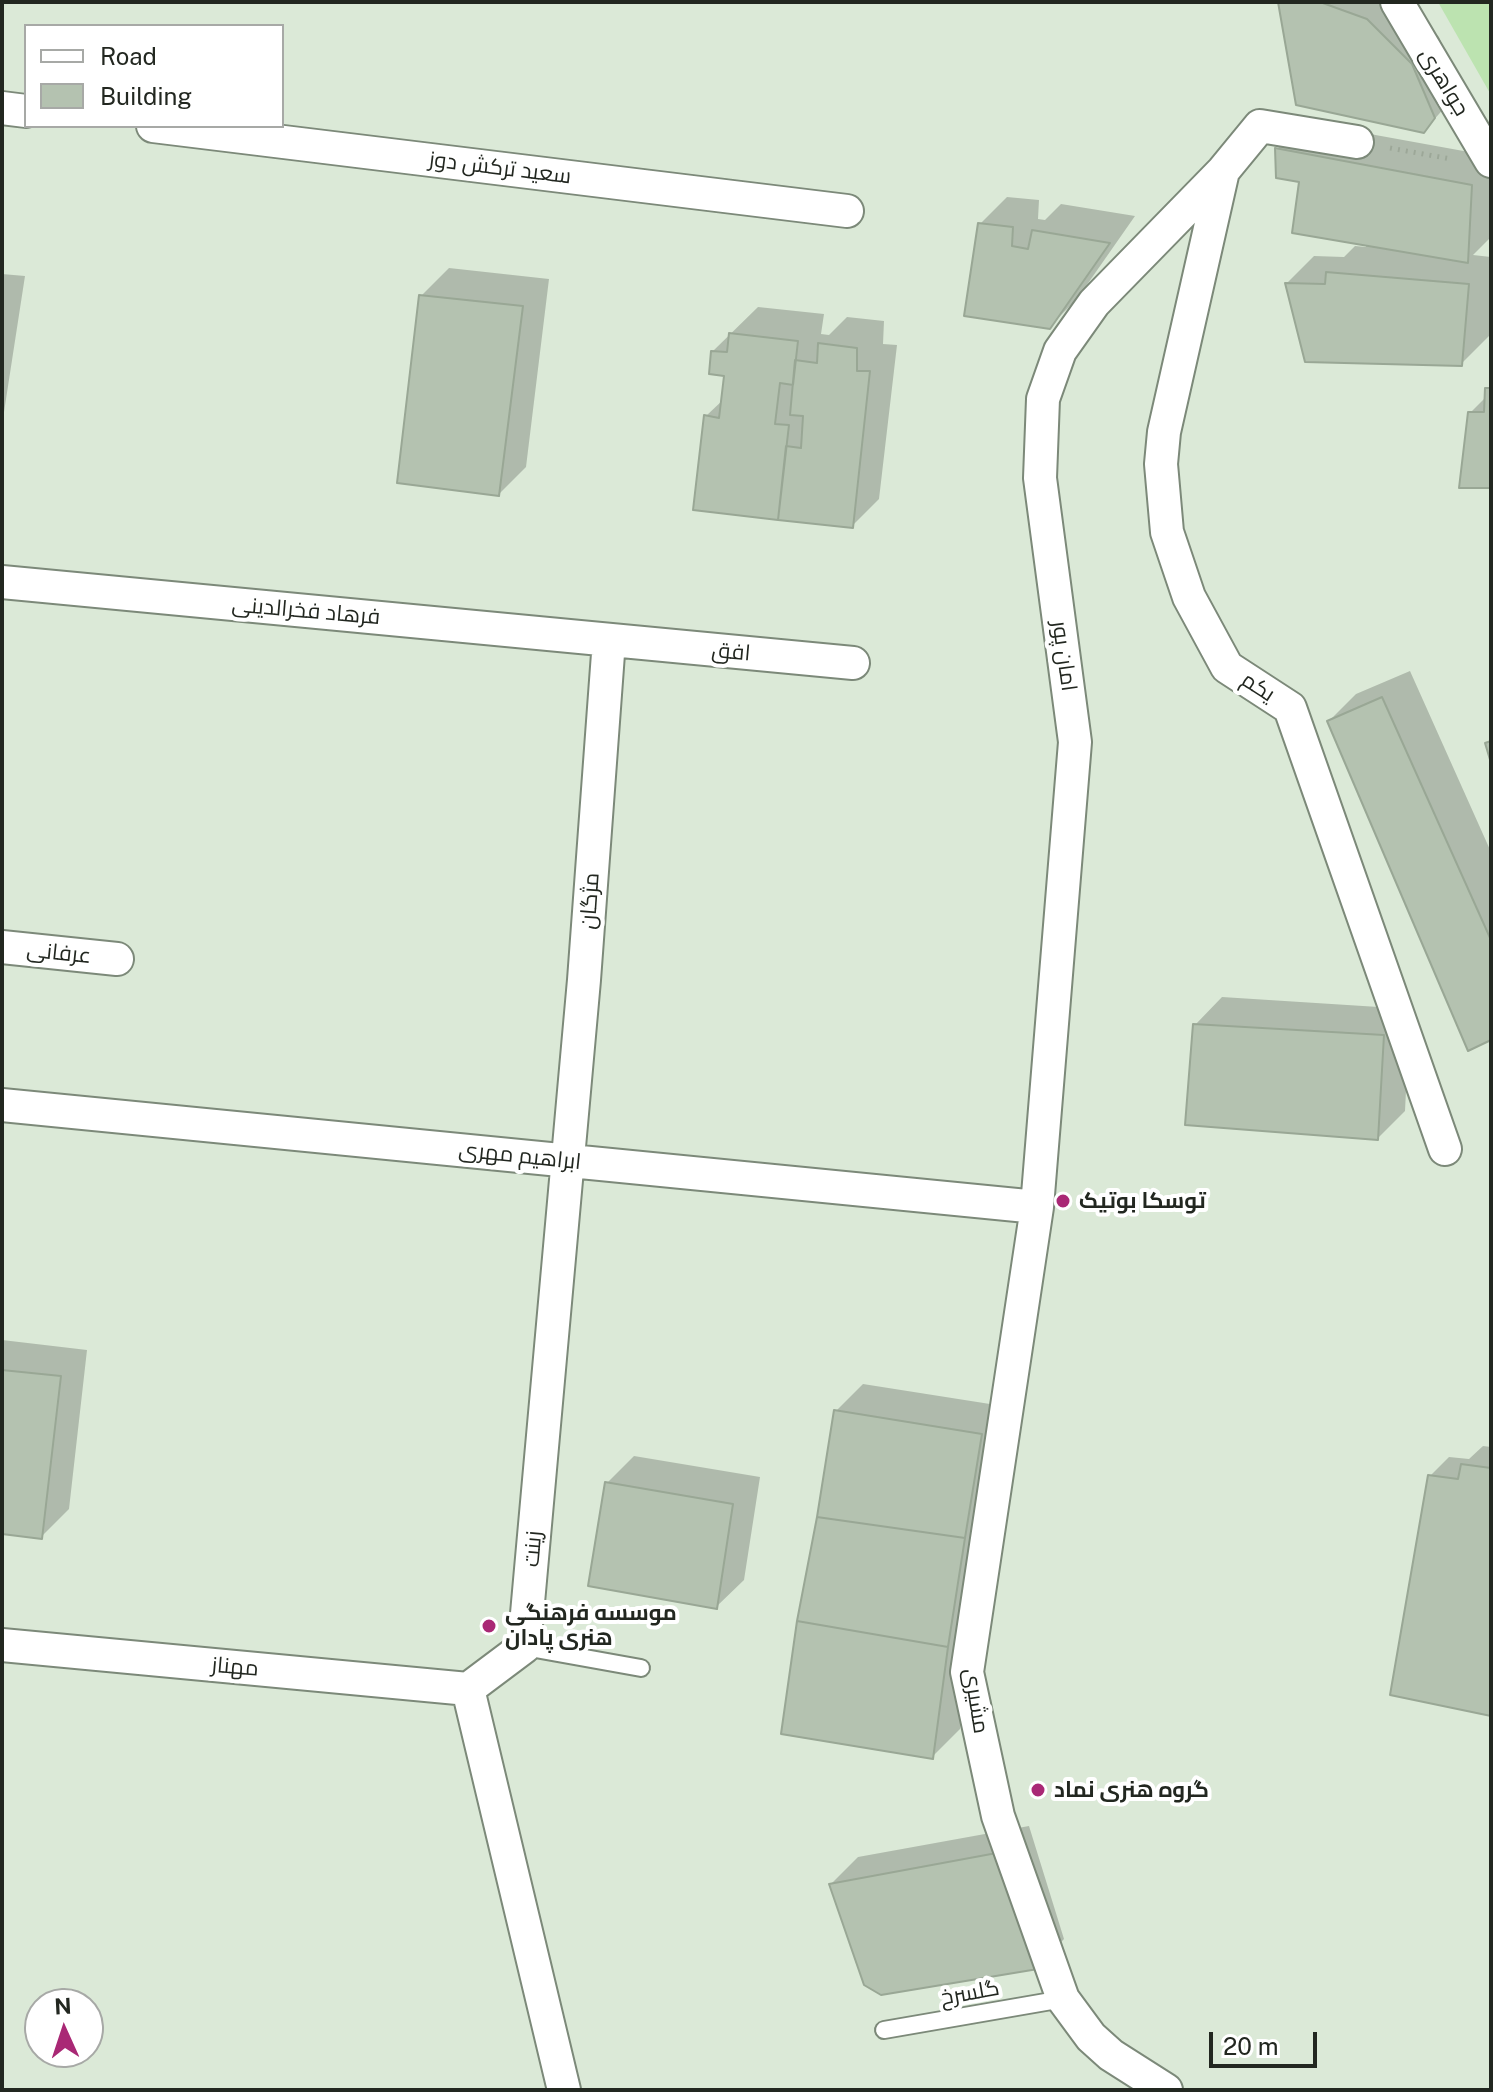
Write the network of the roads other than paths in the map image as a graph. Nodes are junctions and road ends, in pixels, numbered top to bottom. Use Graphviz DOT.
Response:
graph roads {
  1 [pos="1397,2"];
  2 [pos="2,108"];
  3 [pos="24,111"];
  4 [pos="169,128"];
  5 [pos="1357,142"];
  6 [pos="1476,161"];
  7 [pos="1223,171"];
  8 [pos="847,211"];
  9 [pos="2,582"];
  10 [pos="609,640"];
  11 [pos="853,663"];
  12 [pos="2,947"];
  13 [pos="117,959"];
  14 [pos="2,1105"];
  15 [pos="1445,1149"];
  16 [pos="567,1161"];
  17 [pos="1037,1207"];
  18 [pos="2,1645"];
  19 [pos="524,1647"];
  20 [pos="641,1668"];
  21 [pos="468,1689"];
  22 [pos="1063,1999"];
  23 [pos="884,2030"];
  24 [pos="564,2090"];
  25 [pos="1166,2090"];
  1 -- 6 [label="street, جواهری"];
  2 -- 3 [label="street"];
  4 -- 8 [label="street, سعید ترکش دوز"];
  5 -- 7 [label="street, امان پور"];
  7 -- 15 [label="street, یکم"];
  7 -- 17 [label="street, امان پور"];
  9 -- 10 [label="street, فرهاد فخرالدینی"];
  10 -- 11 [label="street, افق"];
  10 -- 16 [label="street, مژگان"];
  12 -- 13 [label="street, عرفانی"];
  14 -- 16 [label="street, ابراهیم مهری"];
  16 -- 17 [label="street, ابراهیم مهری"];
  16 -- 19 [label="street, زینت"];
  17 -- 22 [label="street, مشیری"];
  18 -- 21 [label="street, مهناز"];
  19 -- 20 [label="lane"];
  19 -- 21 [label="street"];
  21 -- 24 [label="street"];
  22 -- 23 [label="lane, گلسرخ"];
  22 -- 25 [label="street, مشیری"];
}
